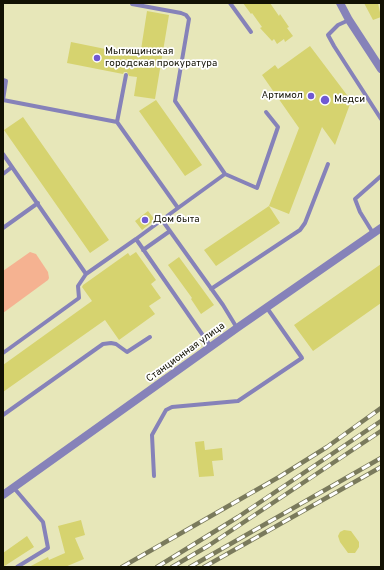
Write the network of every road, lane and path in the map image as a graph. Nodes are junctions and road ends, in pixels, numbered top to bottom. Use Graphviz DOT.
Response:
graph roads {
  1 [pos="132,3"];
  2 [pos="230,3"];
  3 [pos="340,3"];
  4 [pos="349,20"];
  5 [pos="251,32"];
  6 [pos="381,69"];
  7 [pos="126,75"];
  8 [pos="3,80"];
  9 [pos="3,100"];
  10 [pos="266,112"];
  11 [pos="381,119"];
  12 [pos="116,122"];
  13 [pos="3,154"];
  14 [pos="328,164"];
  15 [pos="12,168"];
  16 [pos="3,174"];
  17 [pos="224,174"];
  18 [pos="381,176"];
  19 [pos="38,203"];
  20 [pos="178,208"];
  21 [pos="162,220"];
  22 [pos="3,228"];
  23 [pos="381,228"];
  24 [pos="170,231"];
  25 [pos="373,233"];
  26 [pos="136,239"];
  27 [pos="143,250"];
  28 [pos="86,274"];
  29 [pos="211,289"];
  30 [pos="267,308"];
  31 [pos="237,328"];
  32 [pos="150,337"];
  33 [pos="211,348"];
  34 [pos="3,353"];
  35 [pos="3,415"];
  36 [pos="154,476"];
  37 [pos="14,488"];
  38 [pos="3,496"];
  39 [pos="17,567"];
  1 -- 17 [label="lane"];
  2 -- 5 [label="lane"];
  3 -- 4 [label="street"];
  4 -- 6 [label="street"];
  4 -- 11 [label="lane"];
  7 -- 12 [label="lane"];
  8 -- 9 [label="lane"];
  9 -- 12 [label="lane"];
  10 -- 17 [label="lane"];
  12 -- 20 [label="lane"];
  13 -- 15 [label="lane"];
  14 -- 29 [label="lane"];
  15 -- 16 [label="lane"];
  15 -- 19 [label="lane"];
  17 -- 20 [label="lane"];
  18 -- 25 [label="lane"];
  19 -- 22 [label="lane"];
  19 -- 28 [label="lane"];
  20 -- 21 [label="lane"];
  21 -- 24 [label="lane"];
  21 -- 26 [label="lane"];
  23 -- 25 [label="street, Станционная улица"];
  24 -- 27 [label="lane"];
  24 -- 29 [label="lane"];
  25 -- 30 [label="street, Станционная улица"];
  26 -- 27 [label="lane"];
  26 -- 28 [label="lane"];
  27 -- 33 [label="lane"];
  28 -- 34 [label="lane"];
  29 -- 31 [label="lane"];
  30 -- 31 [label="street, Станционная улица"];
  30 -- 36 [label="lane"];
  31 -- 33 [label="street, Станционная улица"];
  32 -- 35 [label="lane"];
  33 -- 37 [label="street, Станционная улица"];
  37 -- 38 [label="street, Станционная улица"];
  37 -- 39 [label="lane"];
}
